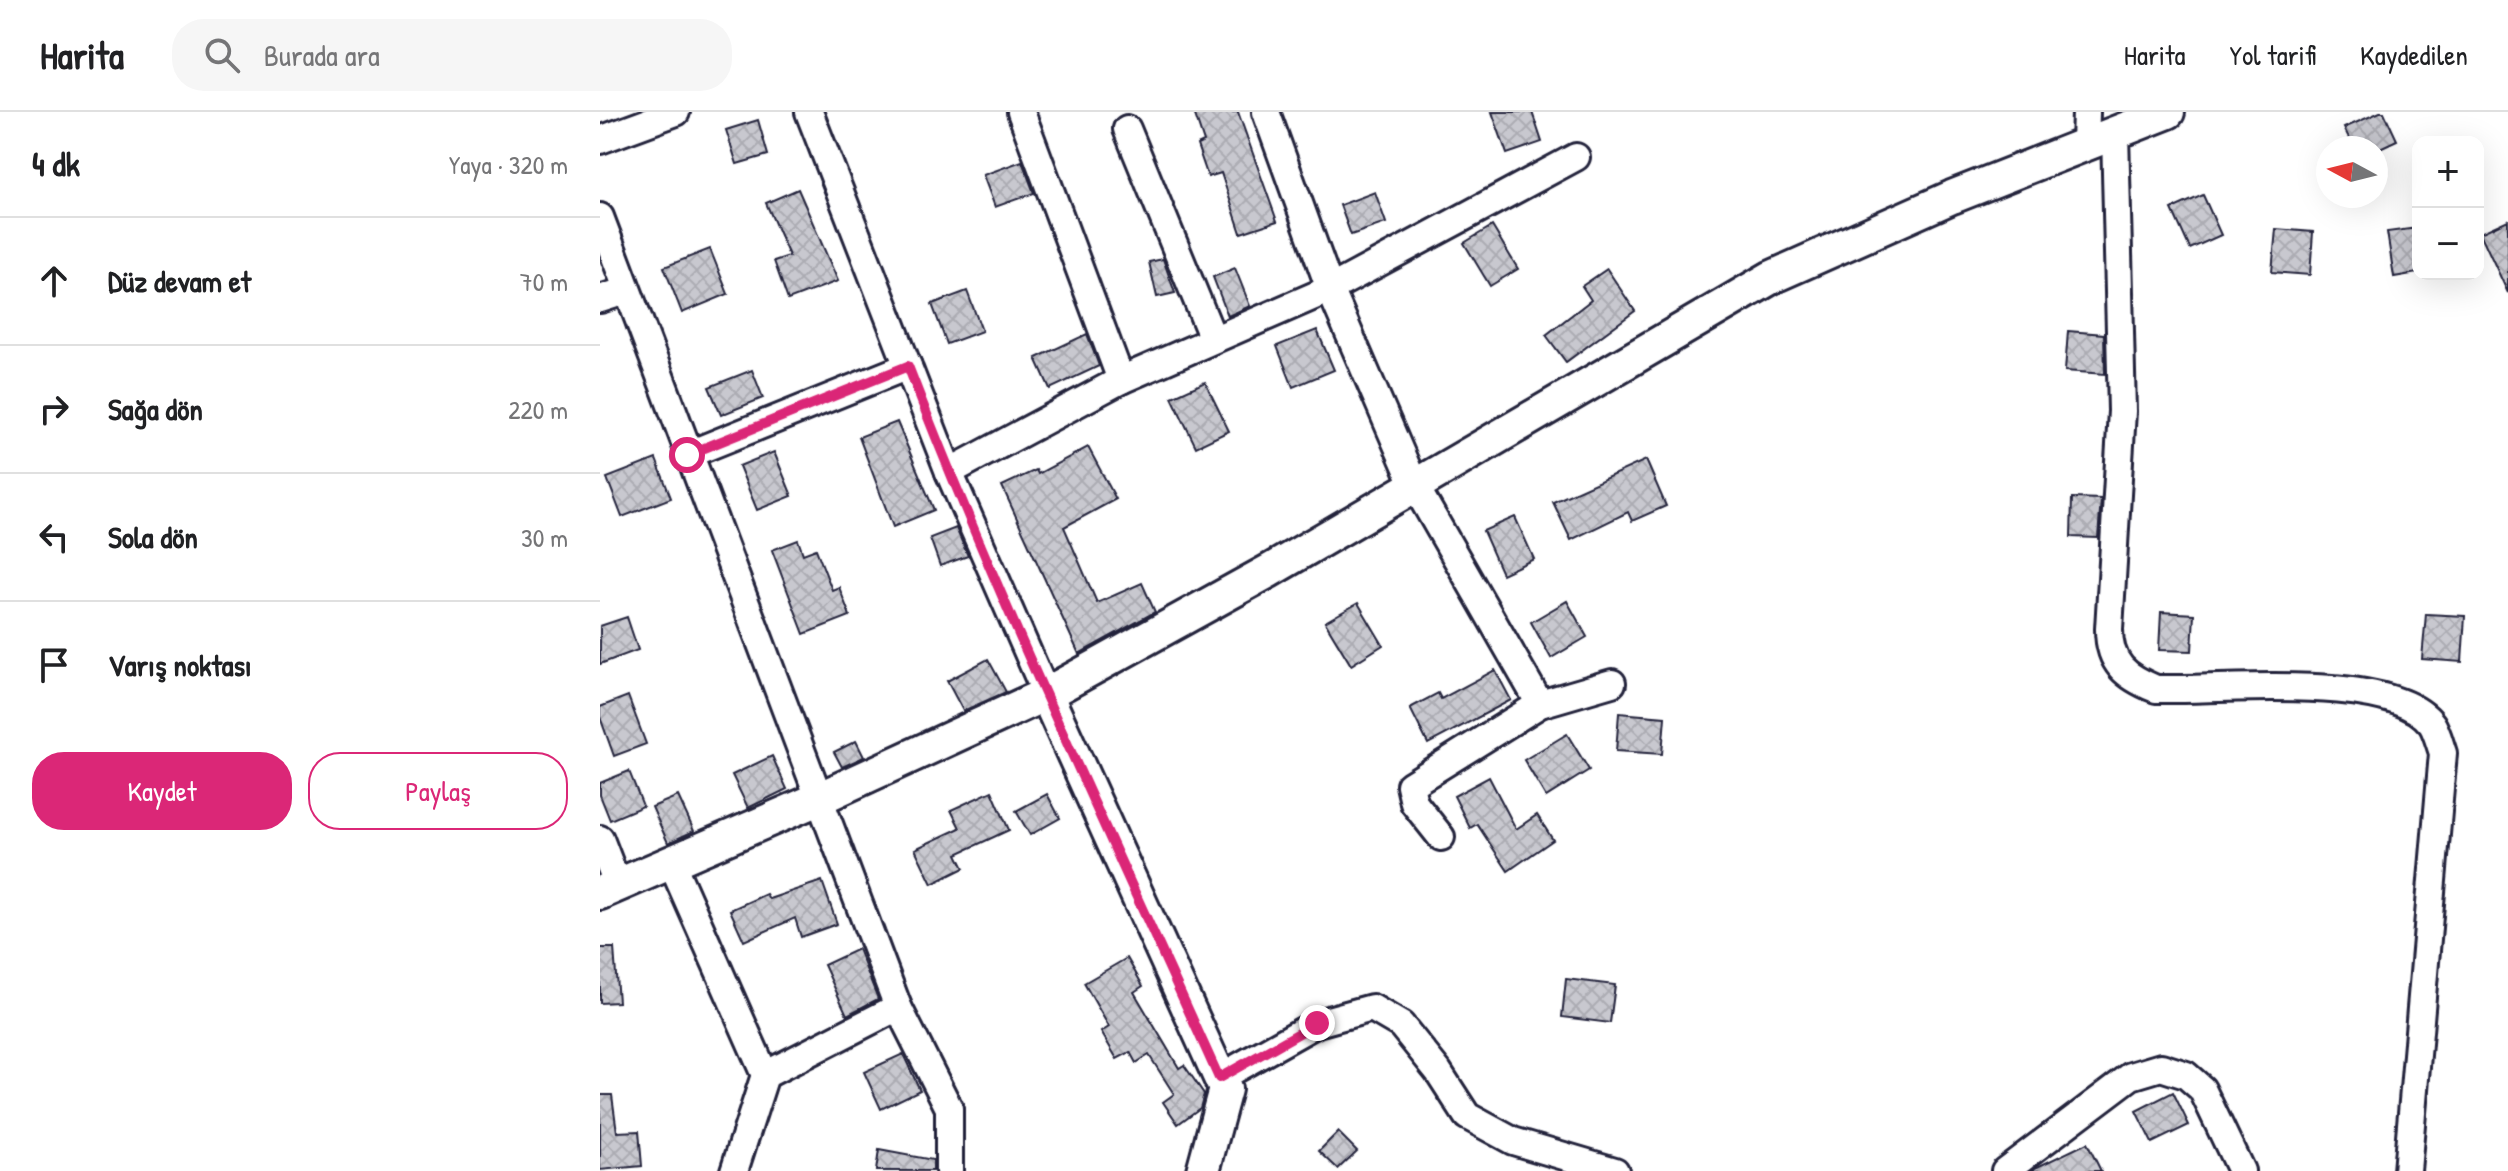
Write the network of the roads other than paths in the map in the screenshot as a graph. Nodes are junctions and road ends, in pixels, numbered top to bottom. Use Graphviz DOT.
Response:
graph roads {
  1 [pos="676,112"];
  2 [pos="809,112"];
  3 [pos="1021,112"];
  4 [pos="1266,112"];
  5 [pos="2086,112"];
  6 [pos="2168,112"];
  7 [pos="1127,129"];
  8 [pos="2100,138"];
  9 [pos="600,140"];
  10 [pos="1576,157"];
  11 [pos="600,217"];
  12 [pos="1330,289"];
  13 [pos="625,291"];
  14 [pos="600,299"];
  15 [pos="1213,339"];
  16 [pos="908,366"];
  17 [pos="1121,380"];
  18 [pos="687,455"];
  19 [pos="949,472"];
  20 [pos="1414,484"];
  21 [pos="1612,683"];
  22 [pos="1046,694"];
  23 [pos="1540,704"];
  24 [pos="818,799"];
  25 [pos="1441,837"];
  26 [pos="600,839"];
  27 [pos="672,864"];
  28 [pos="609,889"];
  29 [pos="898,1007"];
  30 [pos="765,1075"];
  31 [pos="1219,1078"];
  32 [pos="734,1171"];
  33 [pos="949,1171"];
  34 [pos="1203,1171"];
  35 [pos="1615,1171"];
  36 [pos="2006,1171"];
  37 [pos="2241,1171"];
  38 [pos="2407,1171"];
  1 -- 9 [label="street"];
  2 -- 16 [label="street"];
  3 -- 17 [label="street"];
  4 -- 12 [label="street"];
  5 -- 8 [label="street"];
  6 -- 8 [label="street"];
  7 -- 15 [label="street"];
  8 -- 20 [label="street"];
  8 -- 38 [label="street"];
  10 -- 12 [label="street"];
  11 -- 13 [label="street"];
  12 -- 15 [label="street"];
  12 -- 20 [label="street"];
  13 -- 14 [label="street"];
  13 -- 18 [label="street"];
  15 -- 17 [label="street"];
  16 -- 18 [label="street"];
  16 -- 19 [label="street"];
  17 -- 19 [label="street"];
  18 -- 24 [label="street"];
  19 -- 22 [label="street"];
  20 -- 22 [label="street"];
  20 -- 23 [label="street"];
  21 -- 23 [label="street"];
  22 -- 24 [label="street"];
  22 -- 31 [label="street"];
  23 -- 25 [label="street"];
  24 -- 27 [label="street"];
  24 -- 29 [label="street"];
  26 -- 28 [label="street"];
  27 -- 28 [label="street"];
  27 -- 30 [label="street"];
  29 -- 30 [label="street"];
  29 -- 33 [label="street"];
  30 -- 32 [label="street"];
  31 -- 34 [label="street"];
  31 -- 35 [label="street"];
  36 -- 37 [label="street"];
}
